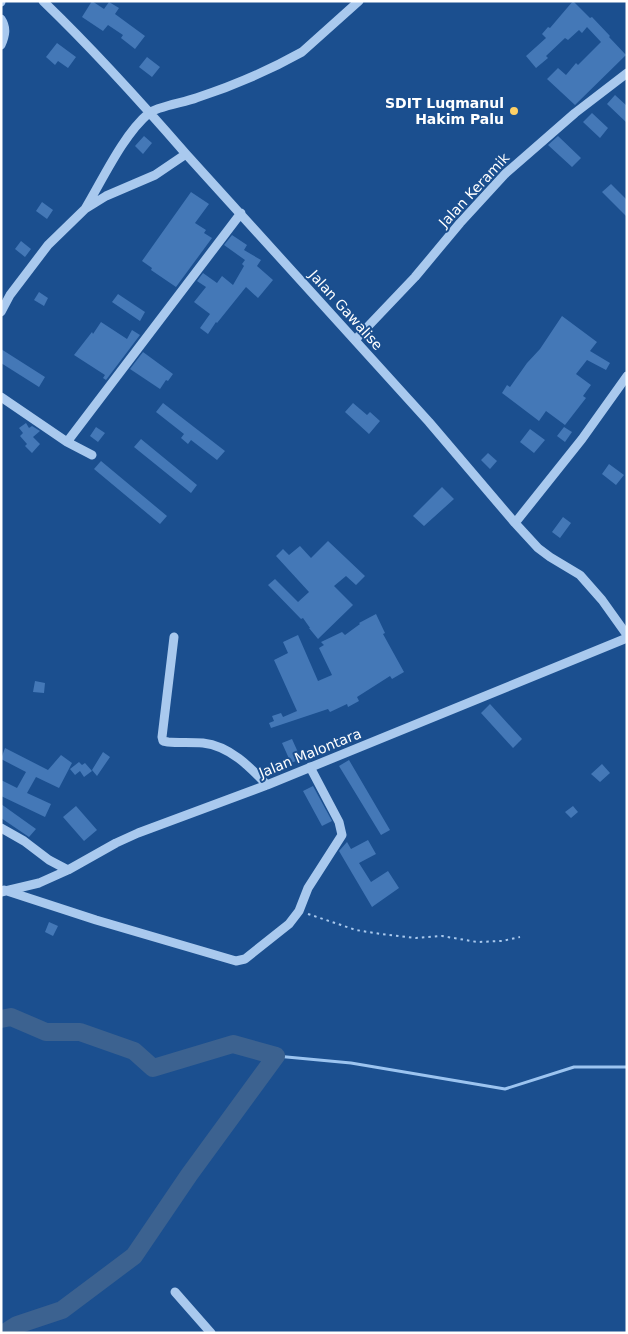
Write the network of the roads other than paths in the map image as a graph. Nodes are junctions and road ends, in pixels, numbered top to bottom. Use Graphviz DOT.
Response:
graph roads {
  1 [pos="43,1"];
  2 [pos="360,1"];
  3 [pos="1,19"];
  4 [pos="1,45"];
  5 [pos="627,73"];
  6 [pos="150,112"];
  7 [pos="186,154"];
  8 [pos="85,209"];
  9 [pos="240,213"];
  10 [pos="1,312"];
  11 [pos="355,340"];
  12 [pos="627,376"];
  13 [pos="1,397"];
  14 [pos="66,442"];
  15 [pos="92,455"];
  16 [pos="515,523"];
  17 [pos="174,637"];
  18 [pos="627,637"];
  19 [pos="310,767"];
  20 [pos="267,785"];
  21 [pos="1,828"];
  22 [pos="68,870"];
  23 [pos="2,890"];
  24 [pos="175,1292"];
  25 [pos="211,1333"];
  1 -- 6 [label="street, Jalan Gawalise"];
  2 -- 6 [label="street"];
  3 -- 4 [label="street"];
  5 -- 11 [label="street, Jalan Keramik"];
  6 -- 7 [label="street, Jalan Gawalise"];
  6 -- 8 [label="street"];
  7 -- 8 [label="street"];
  7 -- 9 [label="street, Jalan Gawalise"];
  8 -- 10 [label="street"];
  9 -- 11 [label="street, Jalan Gawalise"];
  9 -- 14 [label="street"];
  11 -- 16 [label="street, Jalan Gawalise"];
  12 -- 16 [label="street"];
  13 -- 14 [label="street"];
  14 -- 15 [label="street"];
  16 -- 18 [label="street, Jalan Gawalise"];
  17 -- 20 [label="street"];
  18 -- 19 [label="street, Jalan Malontara"];
  19 -- 20 [label="street, Jalan Malontara"];
  19 -- 23 [label="street"];
  20 -- 22 [label="street, Jalan Malontara"];
  21 -- 22 [label="street"];
  22 -- 23 [label="street, Jalan Malontara"];
  24 -- 25 [label="street"];
}
